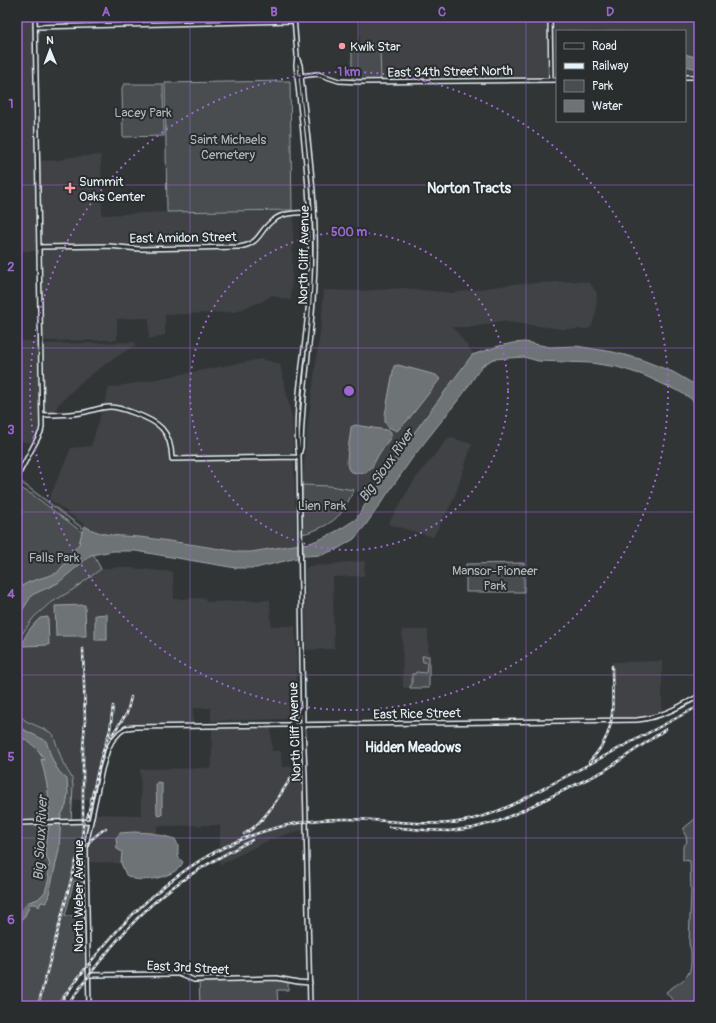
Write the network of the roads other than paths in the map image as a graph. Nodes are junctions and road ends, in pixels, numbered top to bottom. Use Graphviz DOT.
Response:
graph roads {
  1 [pos="35,17"];
  2 [pos="294,17"];
  3 [pos="550,17"];
  4 [pos="294,21"];
  5 [pos="35,27"];
  6 [pos="297,55"];
  7 [pos="297,76"];
  8 [pos="301,76"];
  9 [pos="686,77"];
  10 [pos="699,77"];
  11 [pos="551,80"];
  12 [pos="556,80"];
  13 [pos="310,212"];
  14 [pos="314,212"];
  15 [pos="39,247"];
  16 [pos="42,415"];
  17 [pos="299,457"];
  18 [pos="17,477"];
  19 [pos="699,696"];
  20 [pos="302,705"];
  21 [pos="284,725"];
  22 [pos="303,725"];
  23 [pos="131,727"];
  24 [pos="91,821"];
  25 [pos="17,823"];
  26 [pos="89,975"];
  27 [pos="310,983"];
  28 [pos="89,1006"];
  29 [pos="310,1006"];
  1 -- 5 [label="main road"];
  2 -- 4 [label="main road, North Cliff Avenue"];
  3 -- 11 [label="main road"];
  4 -- 5 [label="main road"];
  4 -- 6 [label="main road, North Cliff Avenue"];
  5 -- 15 [label="main road"];
  6 -- 7 [label="main road, North Cliff Avenue"];
  6 -- 8 [label="main road, North Cliff Avenue"];
  7 -- 8 [label="main road, East 34th Street North"];
  7 -- 13 [label="main road, North Cliff Avenue"];
  8 -- 11 [label="main road, East 34th Street North"];
  8 -- 14 [label="main road, North Cliff Avenue"];
  9 -- 10 [label="main road"];
  11 -- 12 [label="main road, East 34th Street North"];
  13 -- 14 [label="main road, East Amidon Street"];
  13 -- 15 [label="main road, East Amidon Street"];
  13 -- 17 [label="main road, North Cliff Avenue"];
  14 -- 17 [label="main road, North Cliff Avenue"];
  15 -- 16 [label="main road"];
  16 -- 17 [label="main road"];
  16 -- 18 [label="main road"];
  17 -- 20 [label="main road, North Cliff Avenue"];
  19 -- 22 [label="main road, East Rice Street"];
  20 -- 21 [label="main road"];
  20 -- 22 [label="main road, North Cliff Avenue"];
  21 -- 22 [label="main road, East Rice Street"];
  21 -- 23 [label="main road, East Rice Street"];
  22 -- 27 [label="main road, North Cliff Avenue"];
  23 -- 24 [label="main road, North Weber Avenue"];
  24 -- 25 [label="main road"];
  24 -- 26 [label="main road, North Weber Avenue"];
  26 -- 27 [label="main road, East 3rd Street"];
  26 -- 28 [label="main road, North Weber Avenue"];
  27 -- 29 [label="main road, North Cliff Avenue"];
}
